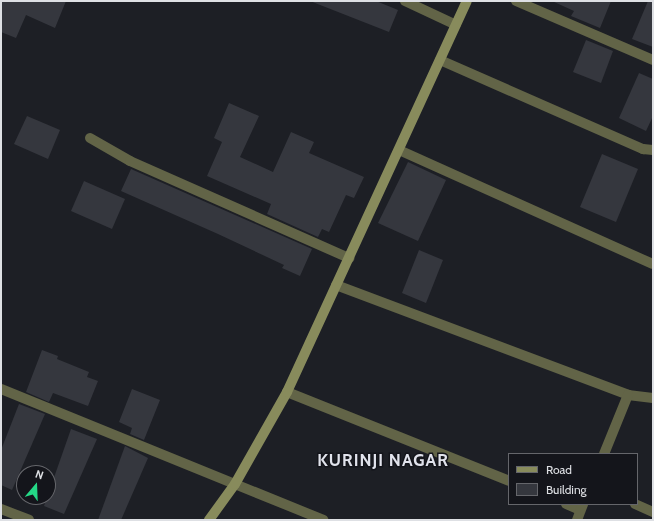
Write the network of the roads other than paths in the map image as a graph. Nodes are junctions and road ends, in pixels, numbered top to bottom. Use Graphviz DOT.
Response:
graph roads {
  1 [pos="405,1"];
  2 [pos="467,1"];
  3 [pos="516,1"];
  4 [pos="456,25"];
  5 [pos="440,60"];
  6 [pos="653,60"];
  7 [pos="90,138"];
  8 [pos="399,150"];
  9 [pos="653,150"];
  10 [pos="349,258"];
  11 [pos="653,264"];
  12 [pos="336,285"];
  13 [pos="1,389"];
  14 [pos="287,392"];
  15 [pos="628,395"];
  16 [pos="653,398"];
  17 [pos="604,453"];
  18 [pos="508,481"];
  19 [pos="235,484"];
  20 [pos="571,505"];
  21 [pos="637,505"];
  22 [pos="581,507"];
  23 [pos="1,509"];
  24 [pos="653,512"];
  25 [pos="28,520"];
  26 [pos="209,520"];
  27 [pos="323,520"];
  28 [pos="577,520"];
  1 -- 4 [label="street"];
  2 -- 4 [label="street"];
  3 -- 6 [label="street"];
  4 -- 5 [label="street"];
  5 -- 8 [label="street"];
  5 -- 9 [label="street"];
  7 -- 10 [label="street"];
  8 -- 10 [label="street"];
  8 -- 11 [label="street"];
  10 -- 12 [label="street"];
  12 -- 14 [label="street"];
  12 -- 15 [label="street"];
  13 -- 19 [label="street"];
  14 -- 18 [label="street"];
  14 -- 19 [label="street"];
  15 -- 16 [label="street"];
  15 -- 17 [label="street"];
  19 -- 26 [label="street"];
  19 -- 27 [label="street"];
  20 -- 22 [label="street"];
  21 -- 24 [label="street"];
  22 -- 28 [label="street"];
  23 -- 25 [label="street"];
}
